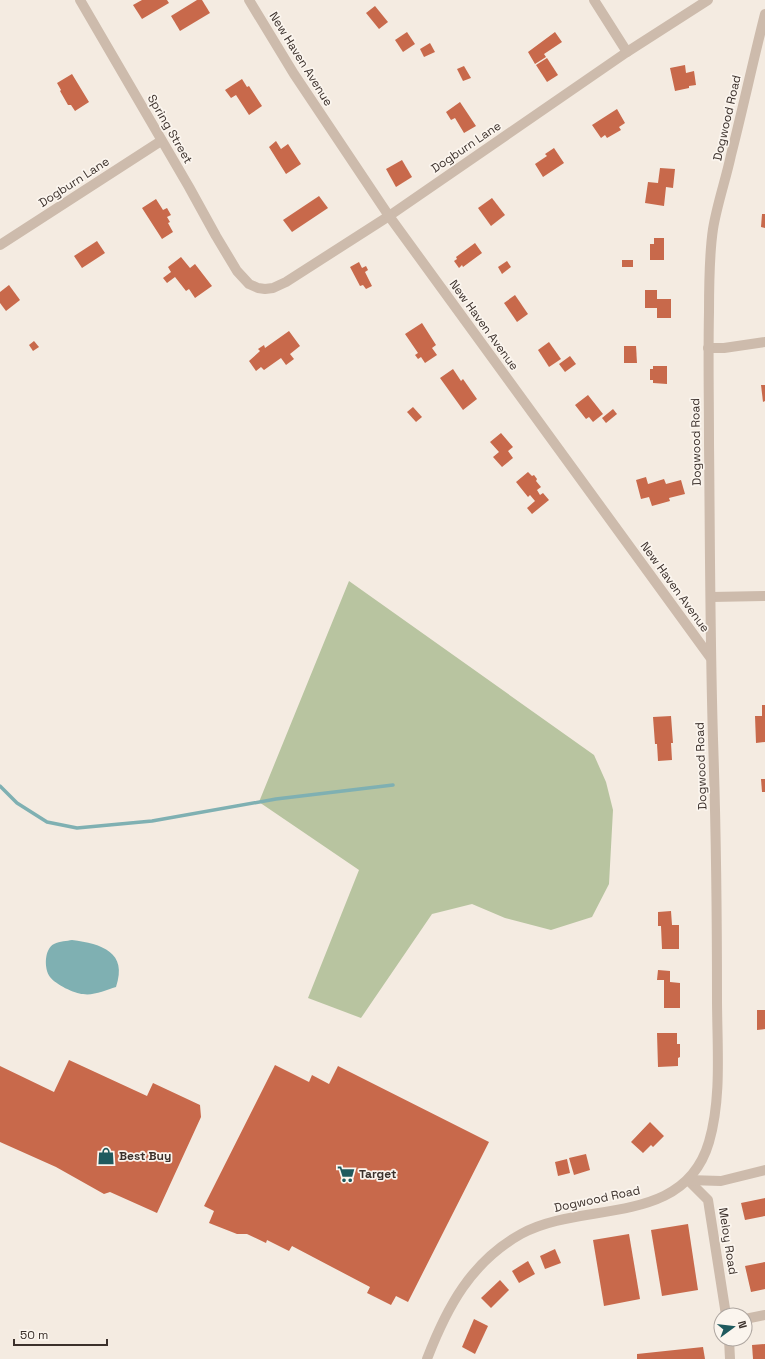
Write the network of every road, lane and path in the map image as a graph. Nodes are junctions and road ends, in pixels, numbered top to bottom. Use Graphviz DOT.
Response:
graph roads {
  1 [pos="80,0"];
  2 [pos="249,0"];
  3 [pos="594,0"];
  4 [pos="708,0"];
  5 [pos="765,14"];
  6 [pos="627,52"];
  7 [pos="161,141"];
  8 [pos="389,216"];
  9 [pos="0,245"];
  10 [pos="237,271"];
  11 [pos="765,342"];
  12 [pos="708,348"];
  13 [pos="765,596"];
  14 [pos="711,597"];
  15 [pos="710,657"];
  16 [pos="765,1170"];
  17 [pos="688,1180"];
  18 [pos="725,1307"];
  19 [pos="765,1315"];
  20 [pos="753,1317"];
  21 [pos="729,1347"];
  22 [pos="427,1359"];
  23 [pos="730,1359"];
  1 -- 7 [label="street, Spring Street"];
  2 -- 8 [label="street, New Haven Avenue"];
  3 -- 6 [label="street"];
  4 -- 6 [label="street, Dogburn Lane"];
  5 -- 12 [label="street, Dogwood Road"];
  6 -- 8 [label="street, Dogburn Lane"];
  7 -- 9 [label="street, Dogburn Lane"];
  7 -- 10 [label="street, Spring Street"];
  8 -- 10 [label="street, Dogburn Lane"];
  8 -- 15 [label="street, New Haven Avenue"];
  11 -- 12 [label="street"];
  12 -- 14 [label="street, Dogwood Road"];
  13 -- 14 [label="street"];
  14 -- 15 [label="street, Dogwood Road"];
  15 -- 17 [label="street, Dogwood Road"];
  16 -- 17 [label="street"];
  17 -- 18 [label="street, Meloy Road"];
  17 -- 22 [label="street, Dogwood Road"];
  19 -- 20 [label="street"];
  21 -- 23 [label="street"];
}
